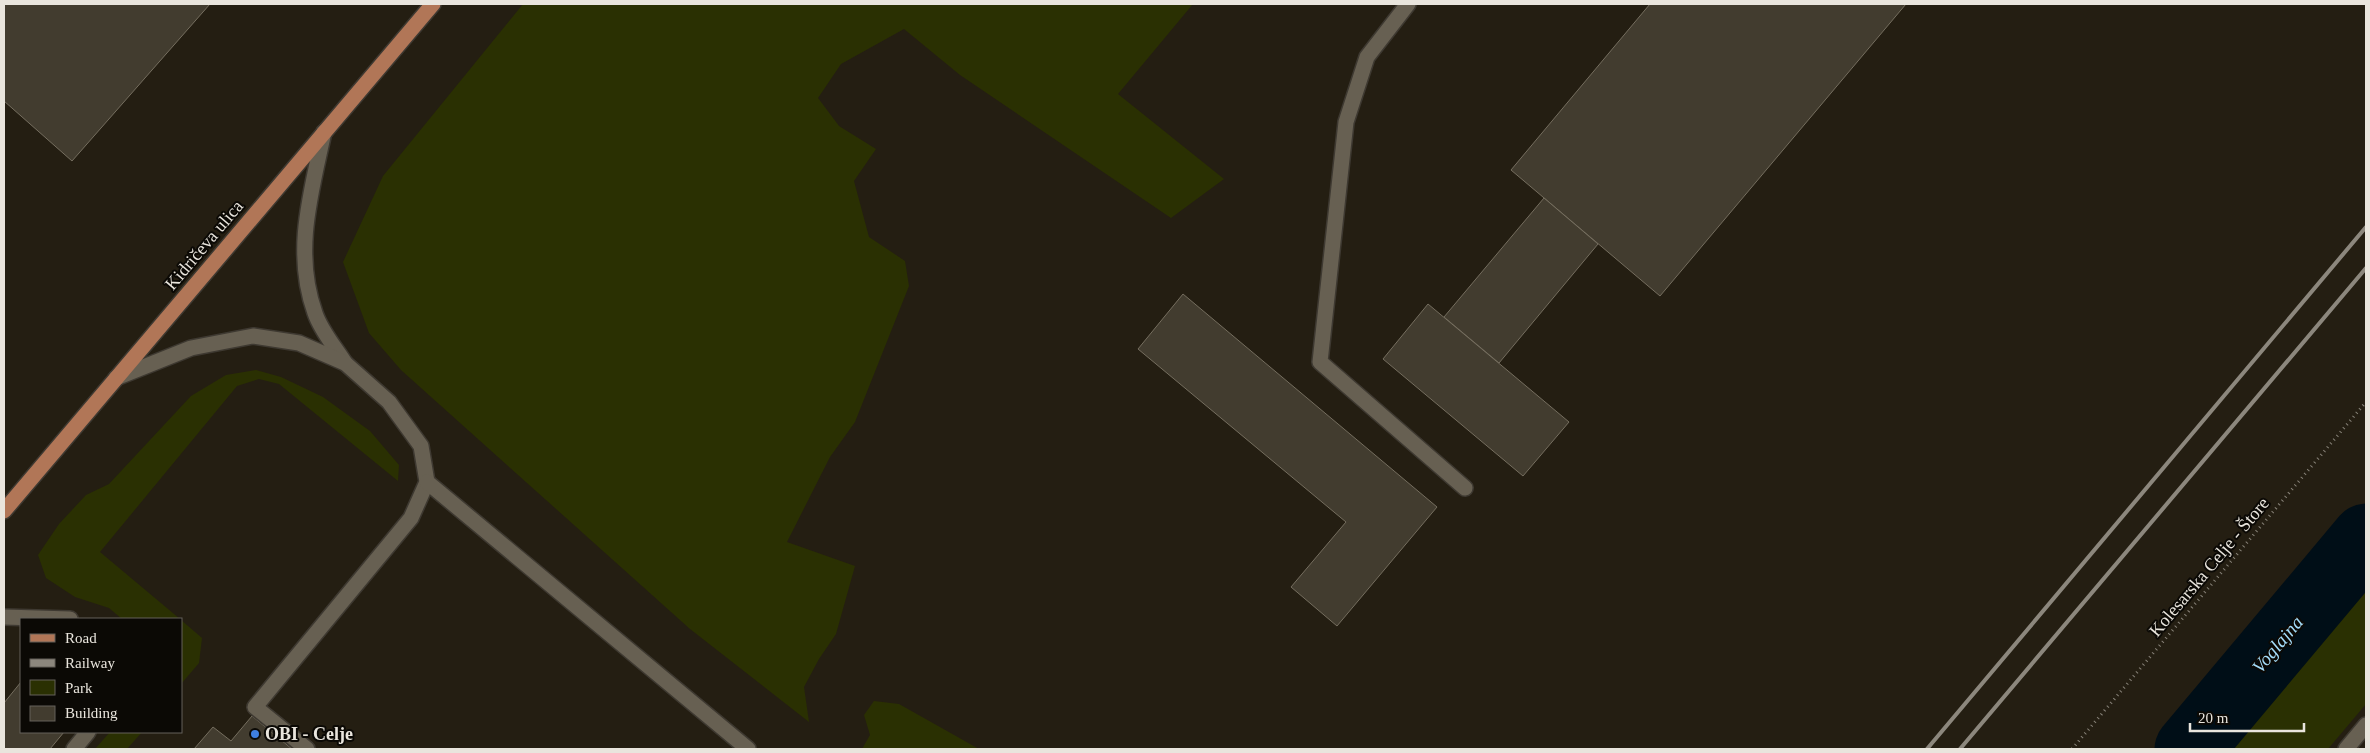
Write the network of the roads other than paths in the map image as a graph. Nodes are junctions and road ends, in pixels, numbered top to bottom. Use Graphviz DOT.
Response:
graph roads {
  1 [pos="433,4"];
  2 [pos="1408,4"];
  3 [pos="324,132"];
  4 [pos="345,363"];
  5 [pos="116,378"];
  6 [pos="427,482"];
  7 [pos="1465,488"];
  8 [pos="4,511"];
  9 [pos="4,618"];
  10 [pos="20,618"];
  11 [pos="2366,725"];
  12 [pos="87,733"];
  13 [pos="74,749"];
  14 [pos="308,749"];
  15 [pos="748,749"];
  16 [pos="2346,749"];
  1 -- 3 [label="main road, Kidričeva ulica"];
  2 -- 7 [label="street"];
  3 -- 4 [label="street"];
  3 -- 5 [label="main road, Kidričeva ulica"];
  4 -- 5 [label="street"];
  4 -- 6 [label="street"];
  5 -- 8 [label="main road, Kidričeva ulica"];
  6 -- 14 [label="street"];
  6 -- 15 [label="street"];
  9 -- 10 [label="street"];
  11 -- 16 [label="street"];
  12 -- 13 [label="street"];
}
